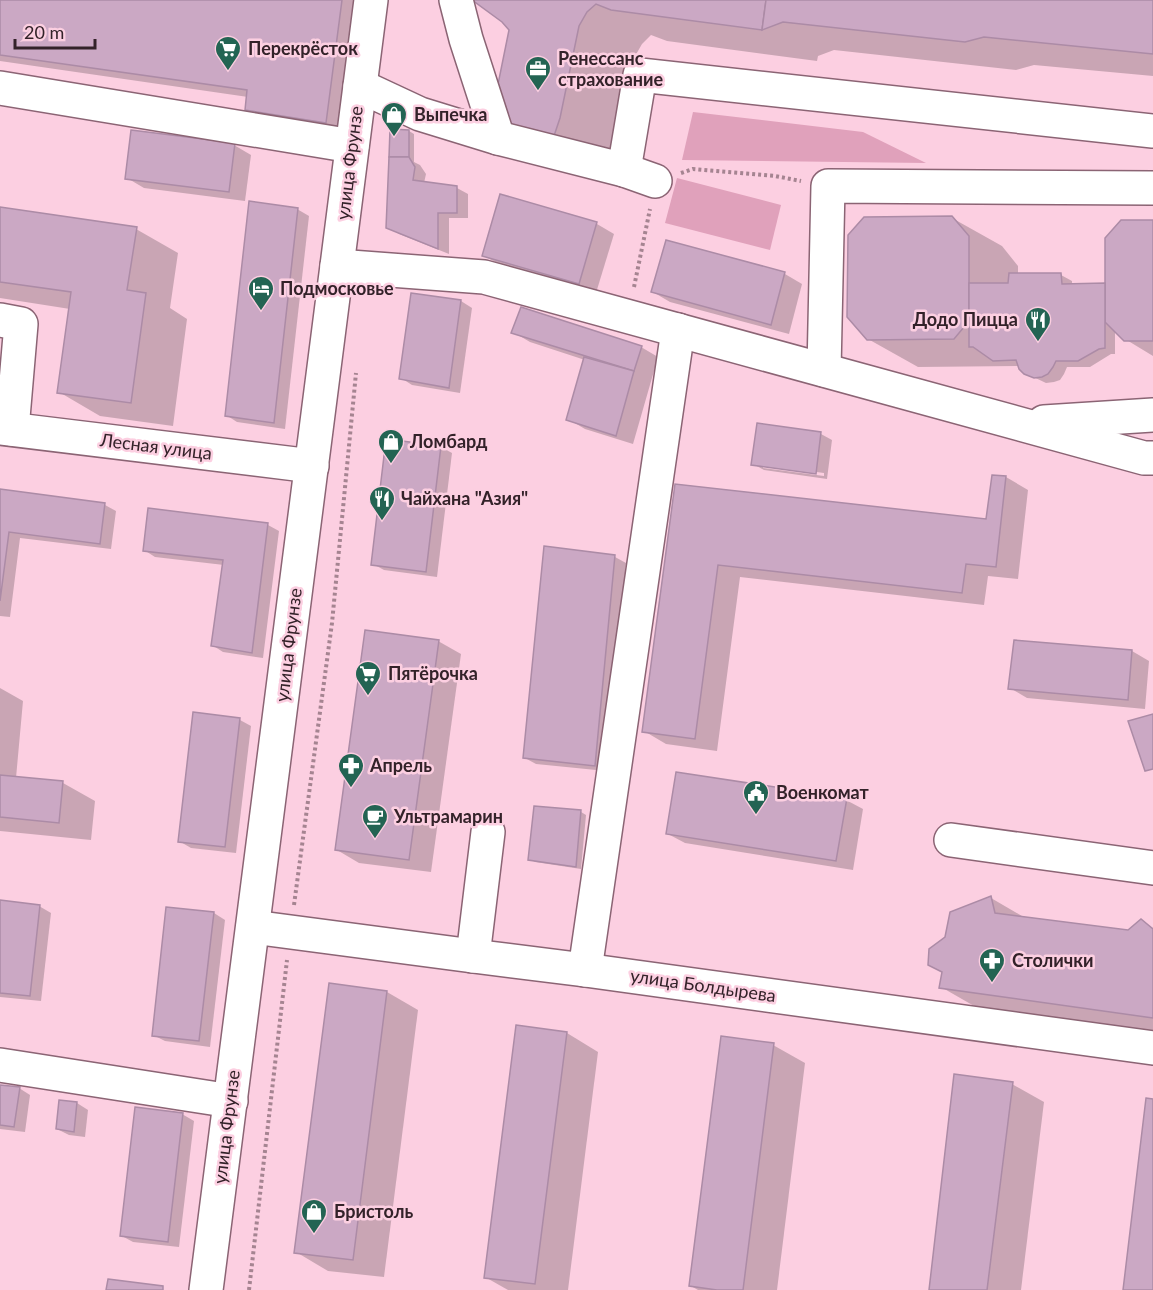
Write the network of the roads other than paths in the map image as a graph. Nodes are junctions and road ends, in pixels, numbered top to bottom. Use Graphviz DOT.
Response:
graph roads {
  1 [pos="371,0"];
  2 [pos="456,0"];
  3 [pos="360,86"];
  4 [pos="0,88"];
  5 [pos="1153,131"];
  6 [pos="498,138"];
  7 [pos="352,146"];
  8 [pos="624,170"];
  9 [pos="655,181"];
  10 [pos="1153,188"];
  11 [pos="337,266"];
  12 [pos="0,320"];
  13 [pos="678,330"];
  14 [pos="824,370"];
  15 [pos="1153,415"];
  16 [pos="1019,424"];
  17 [pos="6,429"];
  18 [pos="1153,458"];
  19 [pos="312,466"];
  20 [pos="488,832"];
  21 [pos="951,840"];
  22 [pos="1153,868"];
  23 [pos="253,927"];
  24 [pos="473,956"];
  25 [pos="585,970"];
  26 [pos="1153,1048"];
  27 [pos="0,1065"];
  28 [pos="231,1101"];
  29 [pos="207,1290"];
  1 -- 3 [label="street, улица Фрунзе"];
  2 -- 6 [label="street"];
  3 -- 6 [label="street"];
  3 -- 7 [label="street, улица Фрунзе"];
  4 -- 7 [label="street"];
  5 -- 8 [label="street"];
  6 -- 8 [label="street"];
  7 -- 11 [label="street, улица Фрунзе"];
  8 -- 9 [label="street"];
  10 -- 14 [label="street"];
  11 -- 13 [label="street"];
  11 -- 19 [label="street, улица Фрунзе"];
  12 -- 17 [label="street"];
  13 -- 14 [label="street"];
  13 -- 25 [label="street"];
  14 -- 16 [label="street"];
  15 -- 16 [label="street"];
  16 -- 18 [label="street"];
  17 -- 19 [label="street, Лесная улица"];
  19 -- 23 [label="street, улица Фрунзе"];
  20 -- 24 [label="street"];
  21 -- 22 [label="street"];
  23 -- 24 [label="street, улица Болдырева"];
  23 -- 28 [label="street, улица Фрунзе"];
  24 -- 25 [label="street, улица Болдырева"];
  25 -- 26 [label="street, улица Болдырева"];
  27 -- 28 [label="street"];
  28 -- 29 [label="street, улица Фрунзе"];
}
